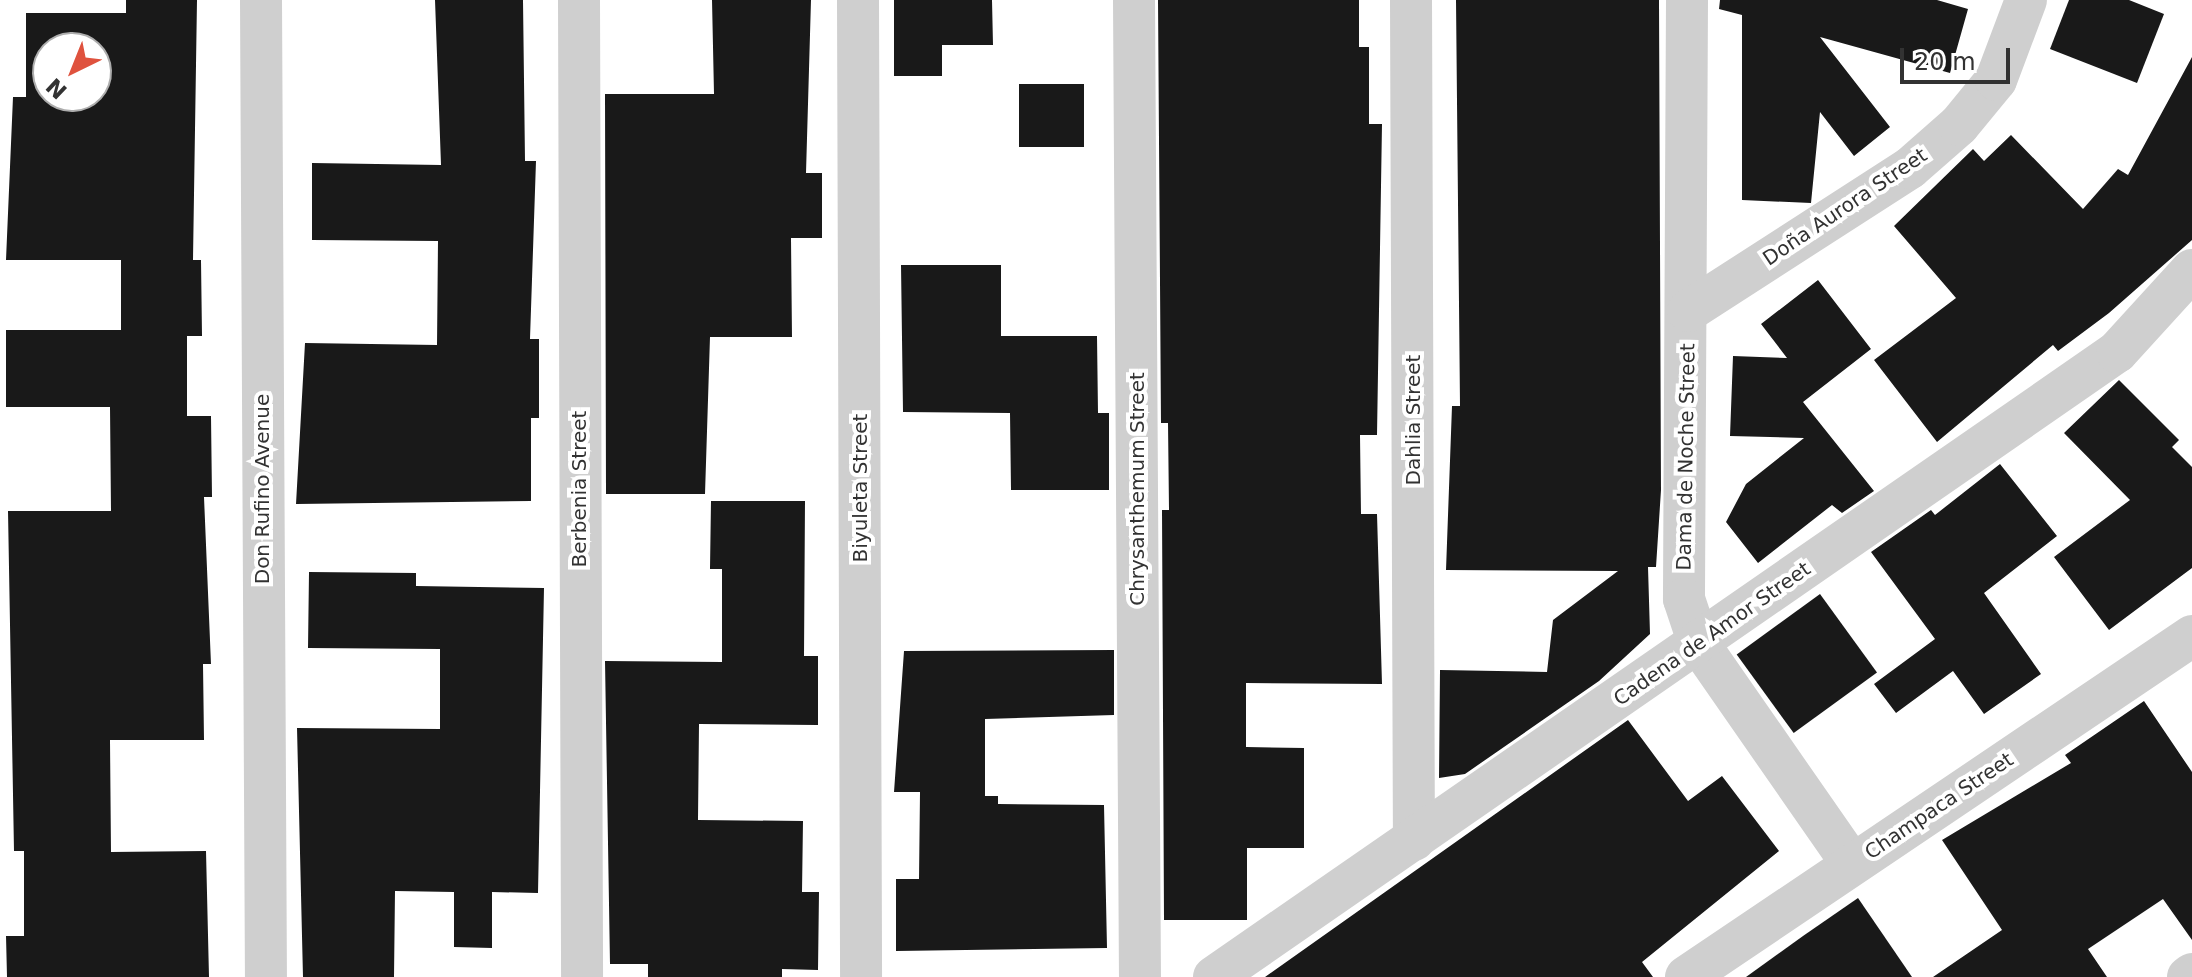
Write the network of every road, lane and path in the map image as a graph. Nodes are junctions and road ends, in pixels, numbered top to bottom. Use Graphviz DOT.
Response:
graph roads {
  1 [pos="261,0"];
  2 [pos="579,0"];
  3 [pos="858,0"];
  4 [pos="1134,0"];
  5 [pos="1411,0"];
  6 [pos="1687,0"];
  7 [pos="2026,0"];
  8 [pos="2192,270"];
  9 [pos="1688,311"];
  10 [pos="2191,640"];
  11 [pos="1699,644"];
  12 [pos="1414,840"];
  13 [pos="1852,864"];
  14 [pos="266,977"];
  15 [pos="582,977"];
  16 [pos="861,977"];
  17 [pos="1140,977"];
  18 [pos="1214,977"];
  19 [pos="1686,977"];
  1 -- 14 [label="street, Don Rufino Avenue"];
  2 -- 15 [label="street, Berbenia Street"];
  3 -- 16 [label="street, Biyuleta Street"];
  4 -- 17 [label="street, Chrysanthemum Street"];
  5 -- 12 [label="street, Dahlia Street"];
  6 -- 9 [label="street, Dama de Noche Street"];
  7 -- 9 [label="street, Doña Aurora Street"];
  8 -- 11 [label="street, Cadena de Amor Street"];
  9 -- 11 [label="street, Dama de Noche Street"];
  10 -- 13 [label="street, Champaca Street"];
  11 -- 12 [label="street, Cadena de Amor Street"];
  11 -- 13 [label="street, Dama de Noche Street"];
  12 -- 18 [label="street, Cadena de Amor Street"];
  13 -- 19 [label="street, Champaca Street"];
}
